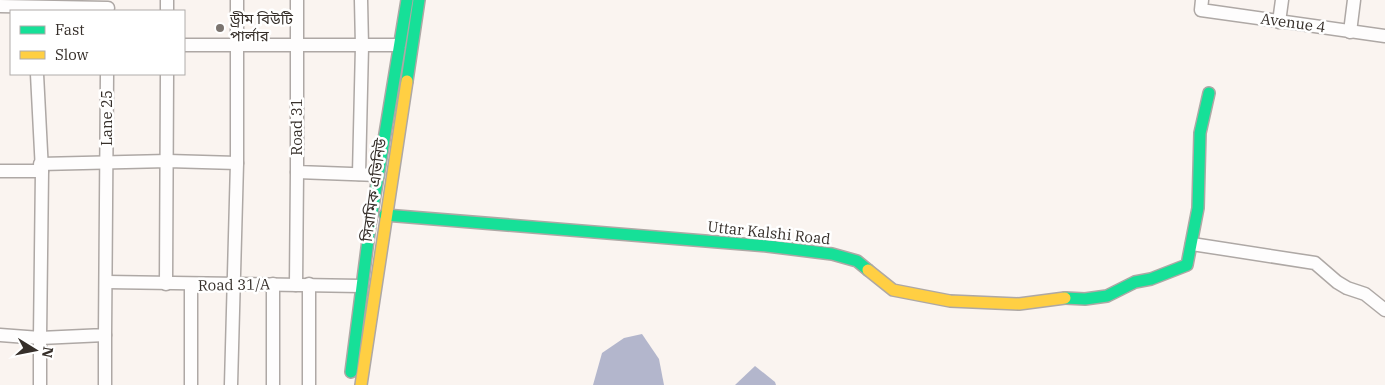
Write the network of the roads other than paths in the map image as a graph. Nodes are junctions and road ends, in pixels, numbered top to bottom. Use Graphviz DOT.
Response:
graph roads {
  1 [pos="237,0"];
  2 [pos="297,0"];
  3 [pos="361,0"];
  4 [pos="407,0"];
  5 [pos="419,0"];
  6 [pos="1282,0"];
  7 [pos="1354,0"];
  8 [pos="1201,5"];
  9 [pos="0,6"];
  10 [pos="108,6"];
  11 [pos="34,9"];
  12 [pos="1279,22"];
  13 [pos="1350,32"];
  14 [pos="1385,36"];
  15 [pos="185,45"];
  16 [pos="238,45"];
  17 [pos="399,45"];
  18 [pos="297,46"];
  19 [pos="362,46"];
  20 [pos="37,75"];
  21 [pos="107,75"];
  22 [pos="167,75"];
  23 [pos="1209,93"];
  24 [pos="168,161"];
  25 [pos="107,163"];
  26 [pos="237,163"];
  27 [pos="41,167"];
  28 [pos="0,171"];
  29 [pos="297,172"];
  30 [pos="359,174"];
  31 [pos="378,175"];
  32 [pos="385,215"];
  33 [pos="1192,244"];
  34 [pos="107,282"];
  35 [pos="166,284"];
  36 [pos="273,284"];
  37 [pos="190,285"];
  38 [pos="232,285"];
  39 [pos="303,285"];
  40 [pos="361,286"];
  41 [pos="1385,310"];
  42 [pos="0,335"];
  43 [pos="105,335"];
  44 [pos="40,338"];
  45 [pos="40,385"];
  46 [pos="105,385"];
  47 [pos="191,385"];
  48 [pos="231,385"];
  49 [pos="273,385"];
  50 [pos="309,385"];
  51 [pos="349,385"];
  52 [pos="361,385"];
  1 -- 16 [label="street"];
  2 -- 18 [label="street, Road 31"];
  3 -- 19 [label="street"];
  4 -- 17 [label="street, সিরামিক এভিনিউ"];
  5 -- 32 [label="street, সিরামিক এভিনিউ"];
  6 -- 12 [label="street"];
  7 -- 13 [label="street"];
  8 -- 12 [label="street, Avenue 4"];
  9 -- 11 [label="street"];
  10 -- 11 [label="street"];
  12 -- 13 [label="street, Avenue 4"];
  13 -- 14 [label="street, Avenue 4"];
  15 -- 16 [label="street"];
  16 -- 18 [label="street"];
  16 -- 26 [label="street"];
  17 -- 19 [label="street"];
  17 -- 31 [label="street, সিরামিক এভিনিউ"];
  18 -- 19 [label="street"];
  18 -- 29 [label="street, Road 31"];
  19 -- 30 [label="street"];
  20 -- 27 [label="street"];
  21 -- 25 [label="street, Lane 25"];
  22 -- 24 [label="street"];
  23 -- 33 [label="street"];
  24 -- 25 [label="street"];
  24 -- 26 [label="street"];
  24 -- 35 [label="street"];
  25 -- 27 [label="street"];
  25 -- 34 [label="street, Lane 25"];
  26 -- 38 [label="street"];
  27 -- 28 [label="street"];
  27 -- 44 [label="street"];
  29 -- 30 [label="street, Road 31"];
  29 -- 39 [label="street"];
  30 -- 31 [label="street, Road 31"];
  31 -- 40 [label="street, সিরামিক এভিনিউ"];
  32 -- 33 [label="street, Uttar Kalshi Road"];
  32 -- 52 [label="street, সিরামিক এভিনিউ"];
  33 -- 41 [label="street"];
  34 -- 35 [label="street, Road 31/A"];
  34 -- 43 [label="street, Lane 25"];
  35 -- 37 [label="street, Road 31/A"];
  36 -- 38 [label="street, Road 31/A"];
  36 -- 39 [label="street, Road 31/A"];
  36 -- 49 [label="street"];
  37 -- 38 [label="street, Road 31/A"];
  37 -- 47 [label="street"];
  38 -- 48 [label="street"];
  39 -- 40 [label="street, Road 31/A"];
  39 -- 50 [label="street"];
  40 -- 51 [label="street, সিরামিক এভিনিউ"];
  42 -- 44 [label="street"];
  43 -- 44 [label="street"];
  43 -- 46 [label="street, Lane 25"];
  44 -- 45 [label="street"];
}
